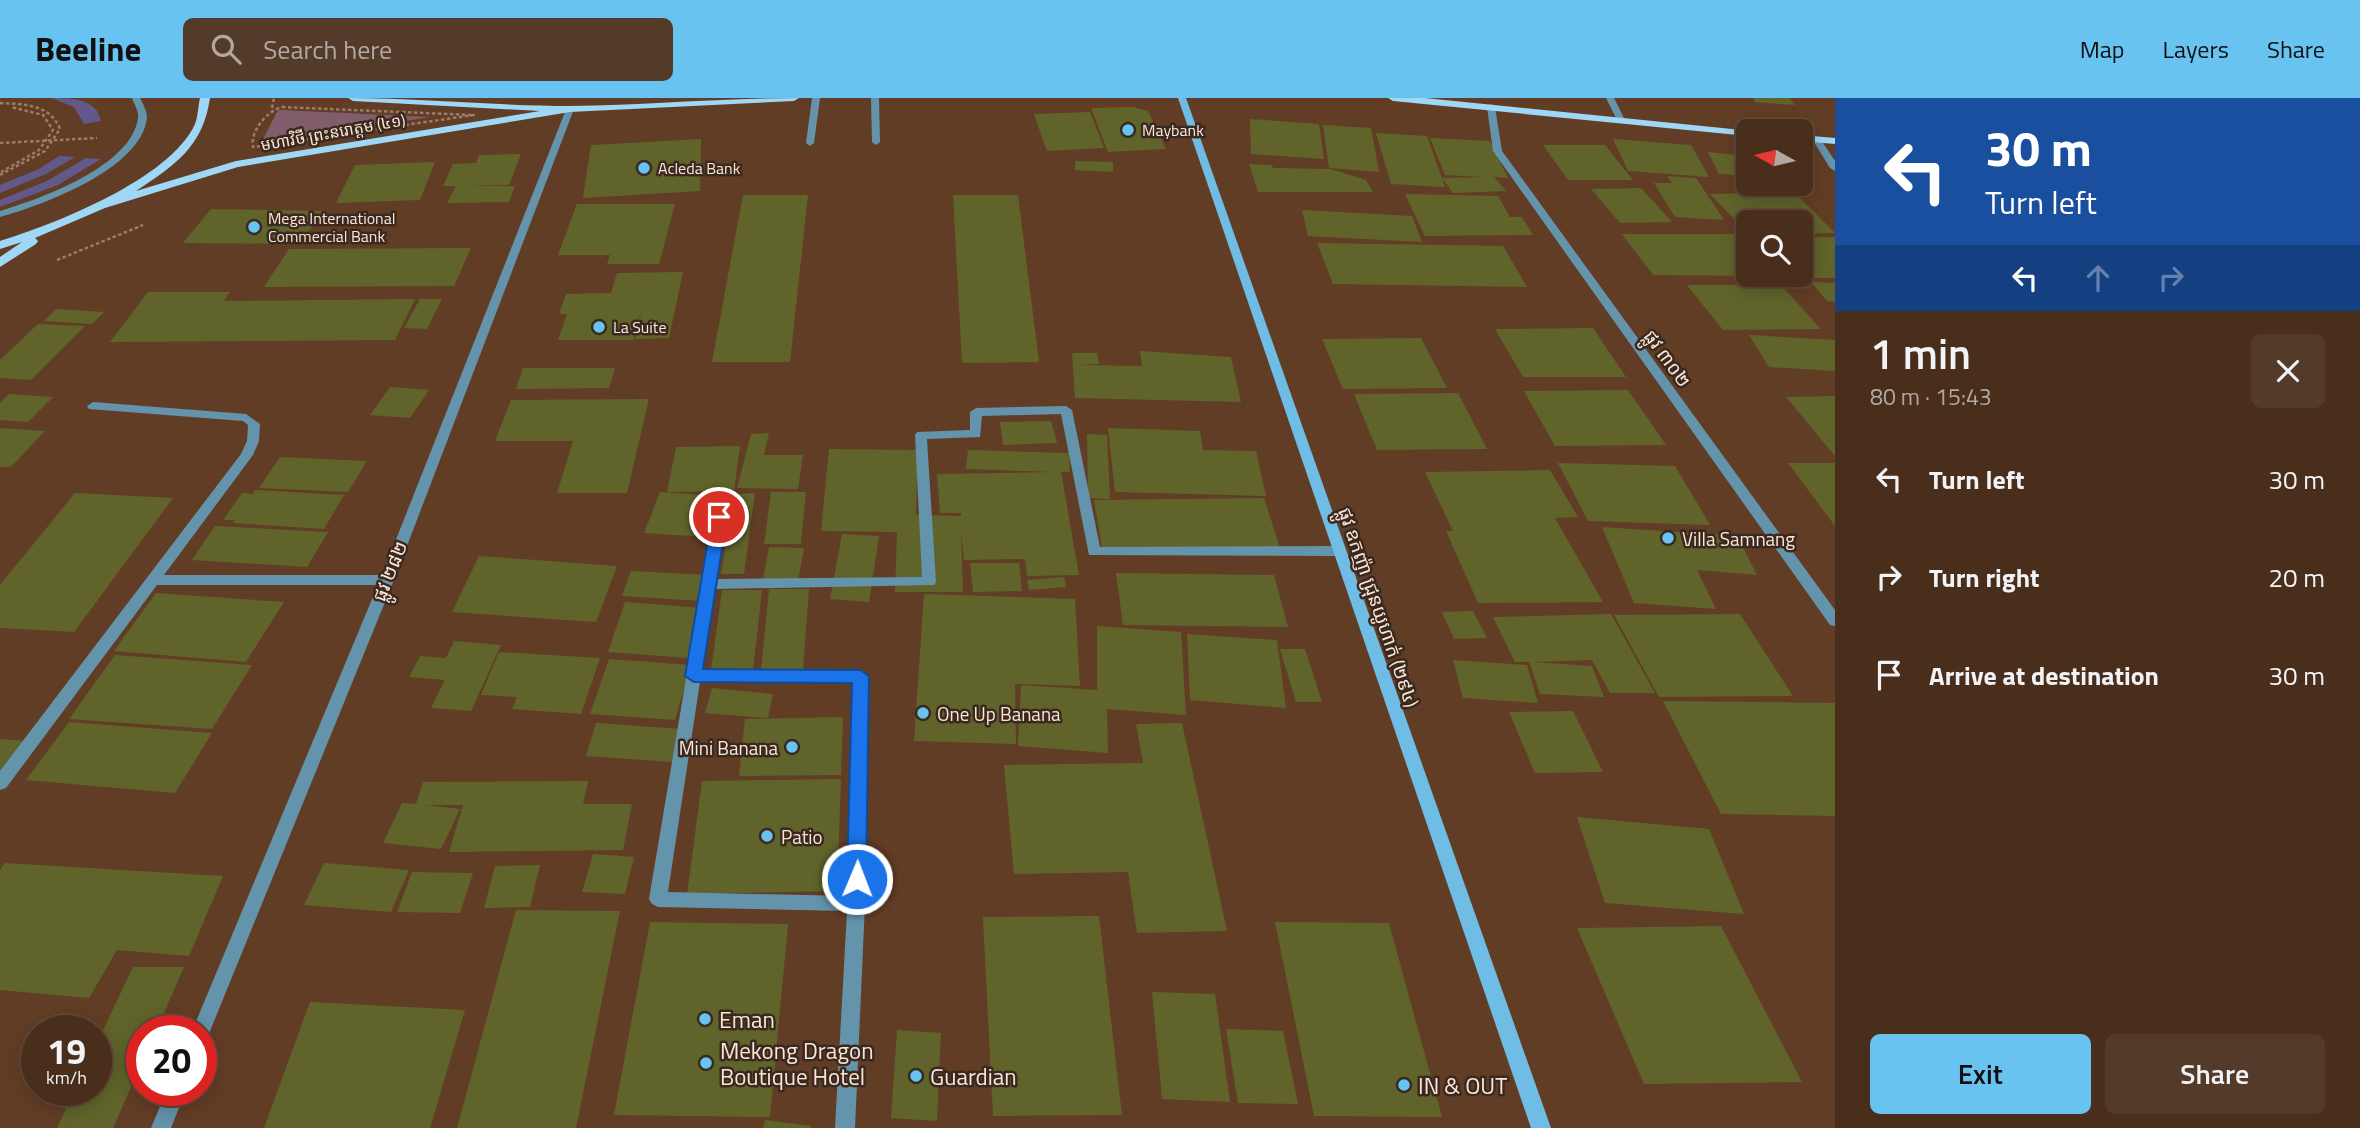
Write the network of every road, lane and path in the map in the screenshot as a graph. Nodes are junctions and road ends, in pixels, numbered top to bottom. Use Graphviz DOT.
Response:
graph roads {
  1 [pos="136,98"];
  2 [pos="205,98"];
  3 [pos="274,98"];
  4 [pos="353,98"];
  5 [pos="794,98"];
  6 [pos="816,98"];
  7 [pos="875,98"];
  8 [pos="1182,98"];
  9 [pos="1393,98"];
  10 [pos="1610,98"];
  11 [pos="0,105"];
  12 [pos="1491,107"];
  13 [pos="272,108"];
  14 [pos="570,109"];
  15 [pos="1621,120"];
  16 [pos="1736,132"];
  17 [pos="49,139"];
  18 [pos="1813,139"];
  19 [pos="1816,139"];
  20 [pos="1835,141"];
  21 [pos="876,142"];
  22 [pos="0,143"];
  23 [pos="810,143"];
  24 [pos="1835,168"];
  25 [pos="0,173"];
  26 [pos="105,204"];
  27 [pos="0,214"];
  28 [pos="44,233"];
  29 [pos="0,245"];
  30 [pos="0,263"];
  31 [pos="93,406"];
  32 [pos="723,494"];
  33 [pos="1339,551"];
  34 [pos="152,580"];
  35 [pos="387,580"];
  36 [pos="710,584"];
  37 [pos="1835,621"];
  38 [pos="694,676"];
  39 [pos="0,783"];
  40 [pos="856,904"];
  41 [pos="208,1015"];
  42 [pos="171,1106"];
  43 [pos="162,1128"];
  44 [pos="845,1128"];
  45 [pos="1541,1128"];
  1 -- 27 [label="street"];
  2 -- 26 [label="main road"];
  3 -- 13 [label="path"];
  4 -- 14 [label="main road, មហាវិថី ព្រះនរោត្តម (៤១)"];
  5 -- 14 [label="main road, មហាវិថី ព្រះនរោត្តម (៤១)"];
  6 -- 23 [label="street"];
  7 -- 21 [label="street"];
  8 -- 33 [label="street, ផ្លូវ ឧកញ៉ា ជ្រុនយូហាក់ (២៩៤)"];
  9 -- 12 [label="main road"];
  10 -- 15 [label="street"];
  11 -- 17 [label="path"];
  11 -- 25 [label="path"];
  12 -- 15 [label="main road"];
  12 -- 37 [label="street, ផ្លូវ ៣០២"];
  14 -- 26 [label="main road, មហាវិថី ព្រះនរោត្តម (៤១)"];
  14 -- 35 [label="street, ផ្លូវ ២៨២"];
  15 -- 16 [label="main road"];
  17 -- 22 [label="path"];
  17 -- 25 [label="path"];
  18 -- 19 [label="main road"];
  19 -- 20 [label="main road"];
  19 -- 24 [label="street"];
  26 -- 28 [label="main road"];
  28 -- 29 [label="main road"];
  28 -- 30 [label="main road"];
  31 -- 34 [label="street"];
  32 -- 36 [label="street"];
  33 -- 36 [label="street"];
  33 -- 45 [label="street, ផ្លូវ ឧកញ៉ា ជ្រុនយូហាក់ (២៩៤)"];
  34 -- 35 [label="street"];
  34 -- 39 [label="street"];
  35 -- 41 [label="street, ផ្លូវ ២៨២"];
  36 -- 38 [label="street"];
  38 -- 40 [label="street"];
  38 -- 40 [label="street"];
  40 -- 44 [label="street"];
  42 -- 43 [label="street"];
}
